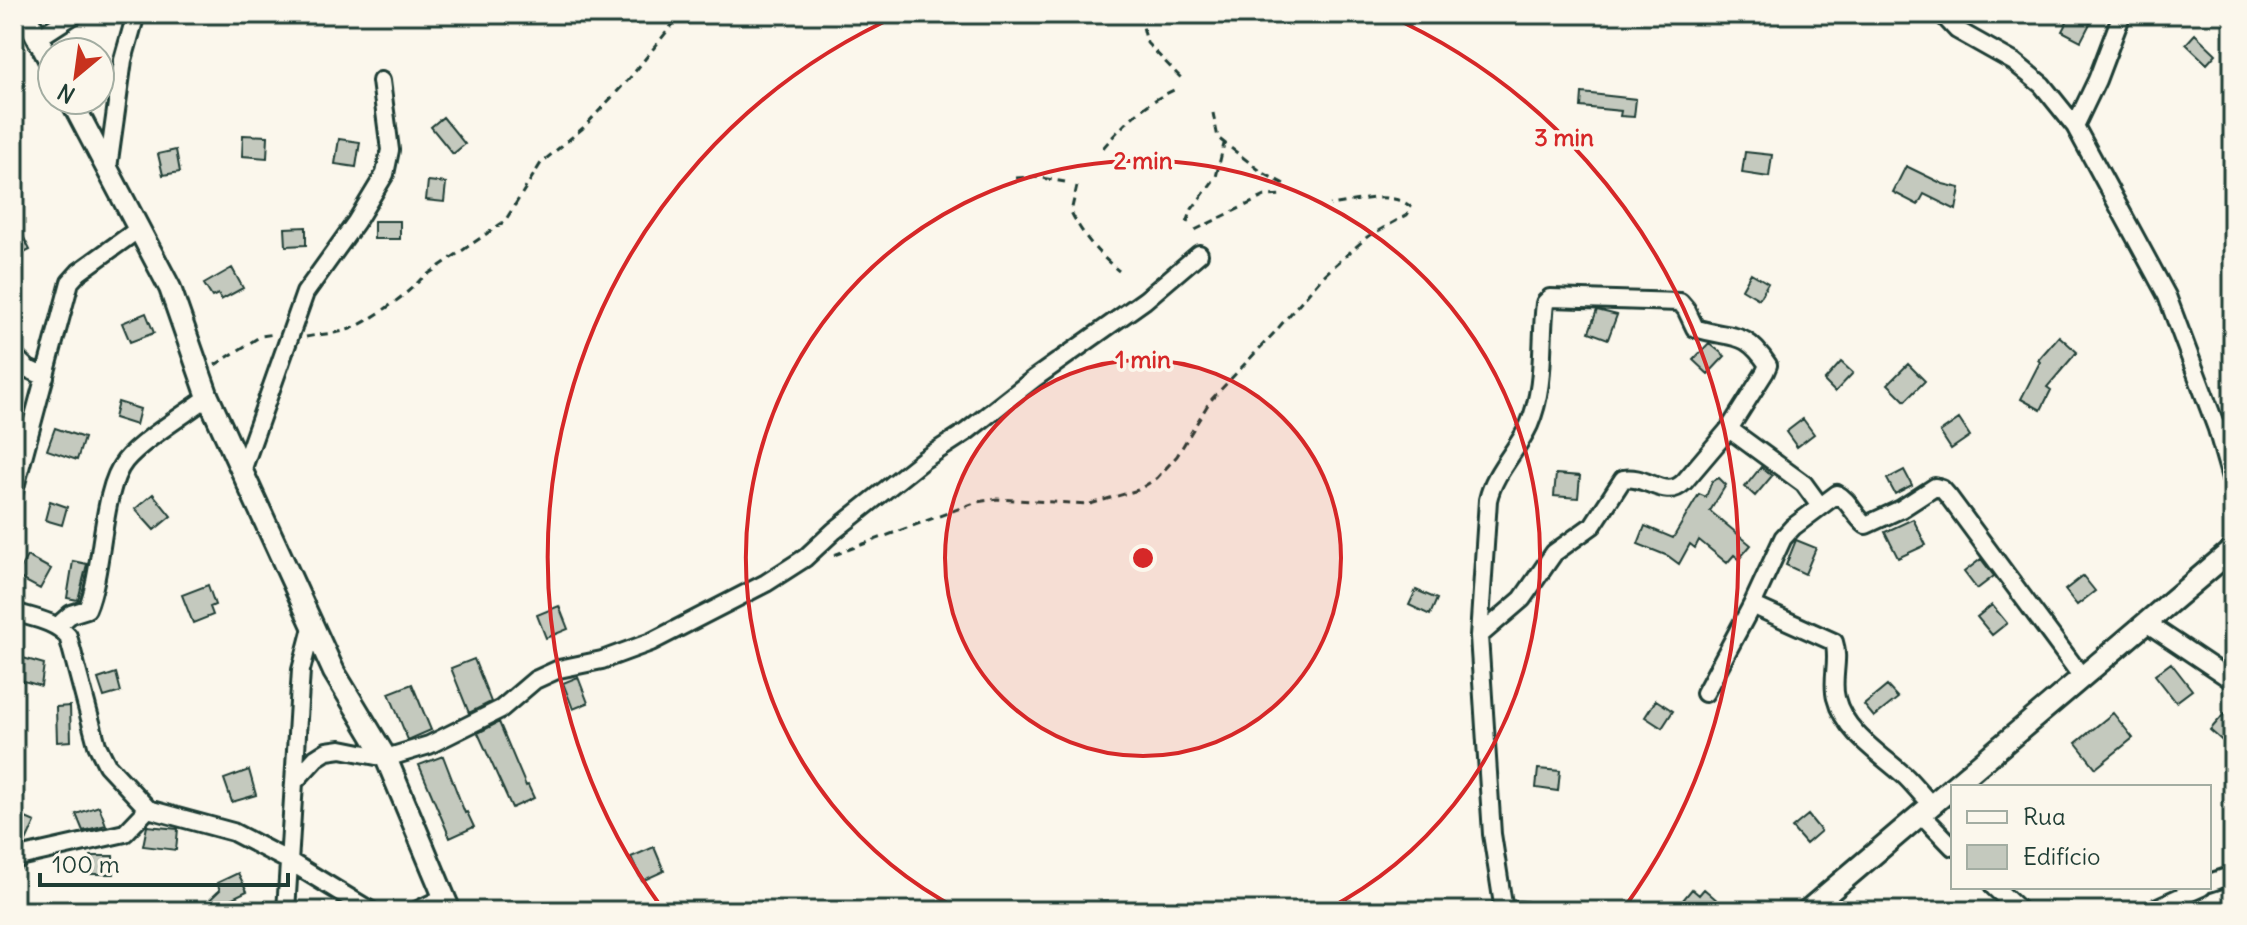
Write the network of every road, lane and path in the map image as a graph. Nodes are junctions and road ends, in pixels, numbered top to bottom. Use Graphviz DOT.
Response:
graph roads {
  1 [pos="25,14"];
  2 [pos="75,14"];
  3 [pos="136,14"];
  4 [pos="681,14"];
  5 [pos="1140,14"];
  6 [pos="1942,14"];
  7 [pos="2122,14"];
  8 [pos="37,36"];
  9 [pos="41,36"];
  10 [pos="1182,79"];
  11 [pos="381,81"];
  12 [pos="1179,88"];
  13 [pos="1213,113"];
  14 [pos="80,116"];
  15 [pos="2075,126"];
  16 [pos="1224,144"];
  17 [pos="1103,148"];
  18 [pos="108,168"];
  19 [pos="1016,178"];
  20 [pos="1065,182"];
  21 [pos="1077,186"];
  22 [pos="1288,186"];
  23 [pos="1285,195"];
  24 [pos="1330,205"];
  25 [pos="1187,223"];
  26 [pos="140,228"];
  27 [pos="1195,230"];
  28 [pos="1199,254"];
  29 [pos="1119,271"];
  30 [pos="286,336"];
  31 [pos="296,336"];
  32 [pos="14,356"];
  33 [pos="200,374"];
  34 [pos="45,377"];
  35 [pos="208,397"];
  36 [pos="1729,429"];
  37 [pos="243,468"];
  38 [pos="2233,485"];
  39 [pos="14,491"];
  40 [pos="1820,506"];
  41 [pos="2233,549"];
  42 [pos="830,556"];
  43 [pos="1752,605"];
  44 [pos="14,612"];
  45 [pos="2145,622"];
  46 [pos="313,624"];
  47 [pos="61,629"];
  48 [pos="1479,636"];
  49 [pos="2082,677"];
  50 [pos="2233,681"];
  51 [pos="1705,693"];
  52 [pos="386,758"];
  53 [pos="295,781"];
  54 [pos="1955,785"];
  55 [pos="1951,789"];
  56 [pos="148,809"];
  57 [pos="1926,810"];
  58 [pos="1951,844"];
  59 [pos="14,861"];
  60 [pos="289,861"];
  61 [pos="2233,875"];
  62 [pos="2211,882"];
  63 [pos="1996,889"];
  64 [pos="2198,889"];
  65 [pos="448,904"];
  66 [pos="1504,910"];
  67 [pos="286,911"];
  68 [pos="371,911"];
  69 [pos="416,911"];
  70 [pos="1524,911"];
  71 [pos="1807,911"];
  72 [pos="2020,911"];
  73 [pos="2149,911"];
  1 -- 8 [label="street"];
  2 -- 9 [label="street"];
  3 -- 18 [label="street"];
  4 -- 31 [label="path"];
  5 -- 10 [label="path"];
  6 -- 15 [label="street"];
  7 -- 15 [label="street"];
  11 -- 37 [label="street"];
  12 -- 17 [label="path"];
  13 -- 16 [label="path"];
  14 -- 18 [label="street"];
  15 -- 38 [label="street"];
  16 -- 22 [label="path"];
  16 -- 25 [label="path"];
  18 -- 26 [label="street"];
  19 -- 20 [label="path"];
  21 -- 29 [label="path"];
  23 -- 27 [label="path"];
  24 -- 42 [label="path"];
  26 -- 33 [label="street"];
  26 -- 34 [label="street"];
  28 -- 52 [label="street"];
  30 -- 33 [label="path"];
  32 -- 34 [label="street"];
  33 -- 35 [label="street"];
  34 -- 39 [label="street"];
  35 -- 37 [label="street"];
  35 -- 47 [label="street"];
  36 -- 40 [label="street"];
  36 -- 48 [label="street"];
  36 -- 48 [label="street"];
  37 -- 46 [label="street"];
  40 -- 43 [label="street"];
  40 -- 49 [label="street"];
  41 -- 45 [label="street"];
  43 -- 51 [label="street"];
  43 -- 57 [label="street"];
  44 -- 47 [label="street"];
  45 -- 49 [label="street"];
  45 -- 50 [label="street"];
  46 -- 52 [label="street"];
  46 -- 53 [label="street"];
  47 -- 56 [label="street"];
  48 -- 66 [label="street"];
  49 -- 54 [label="street"];
  52 -- 53 [label="street"];
  52 -- 65 [label="street"];
  53 -- 60 [label="street"];
  55 -- 57 [label="street"];
  56 -- 59 [label="street"];
  56 -- 60 [label="street"];
  57 -- 58 [label="street"];
  57 -- 71 [label="street"];
  60 -- 67 [label="street"];
  60 -- 68 [label="street"];
  61 -- 62 [label="street"];
  63 -- 72 [label="street"];
  64 -- 73 [label="street"];
  65 -- 69 [label="street"];
  66 -- 70 [label="street"];
}
